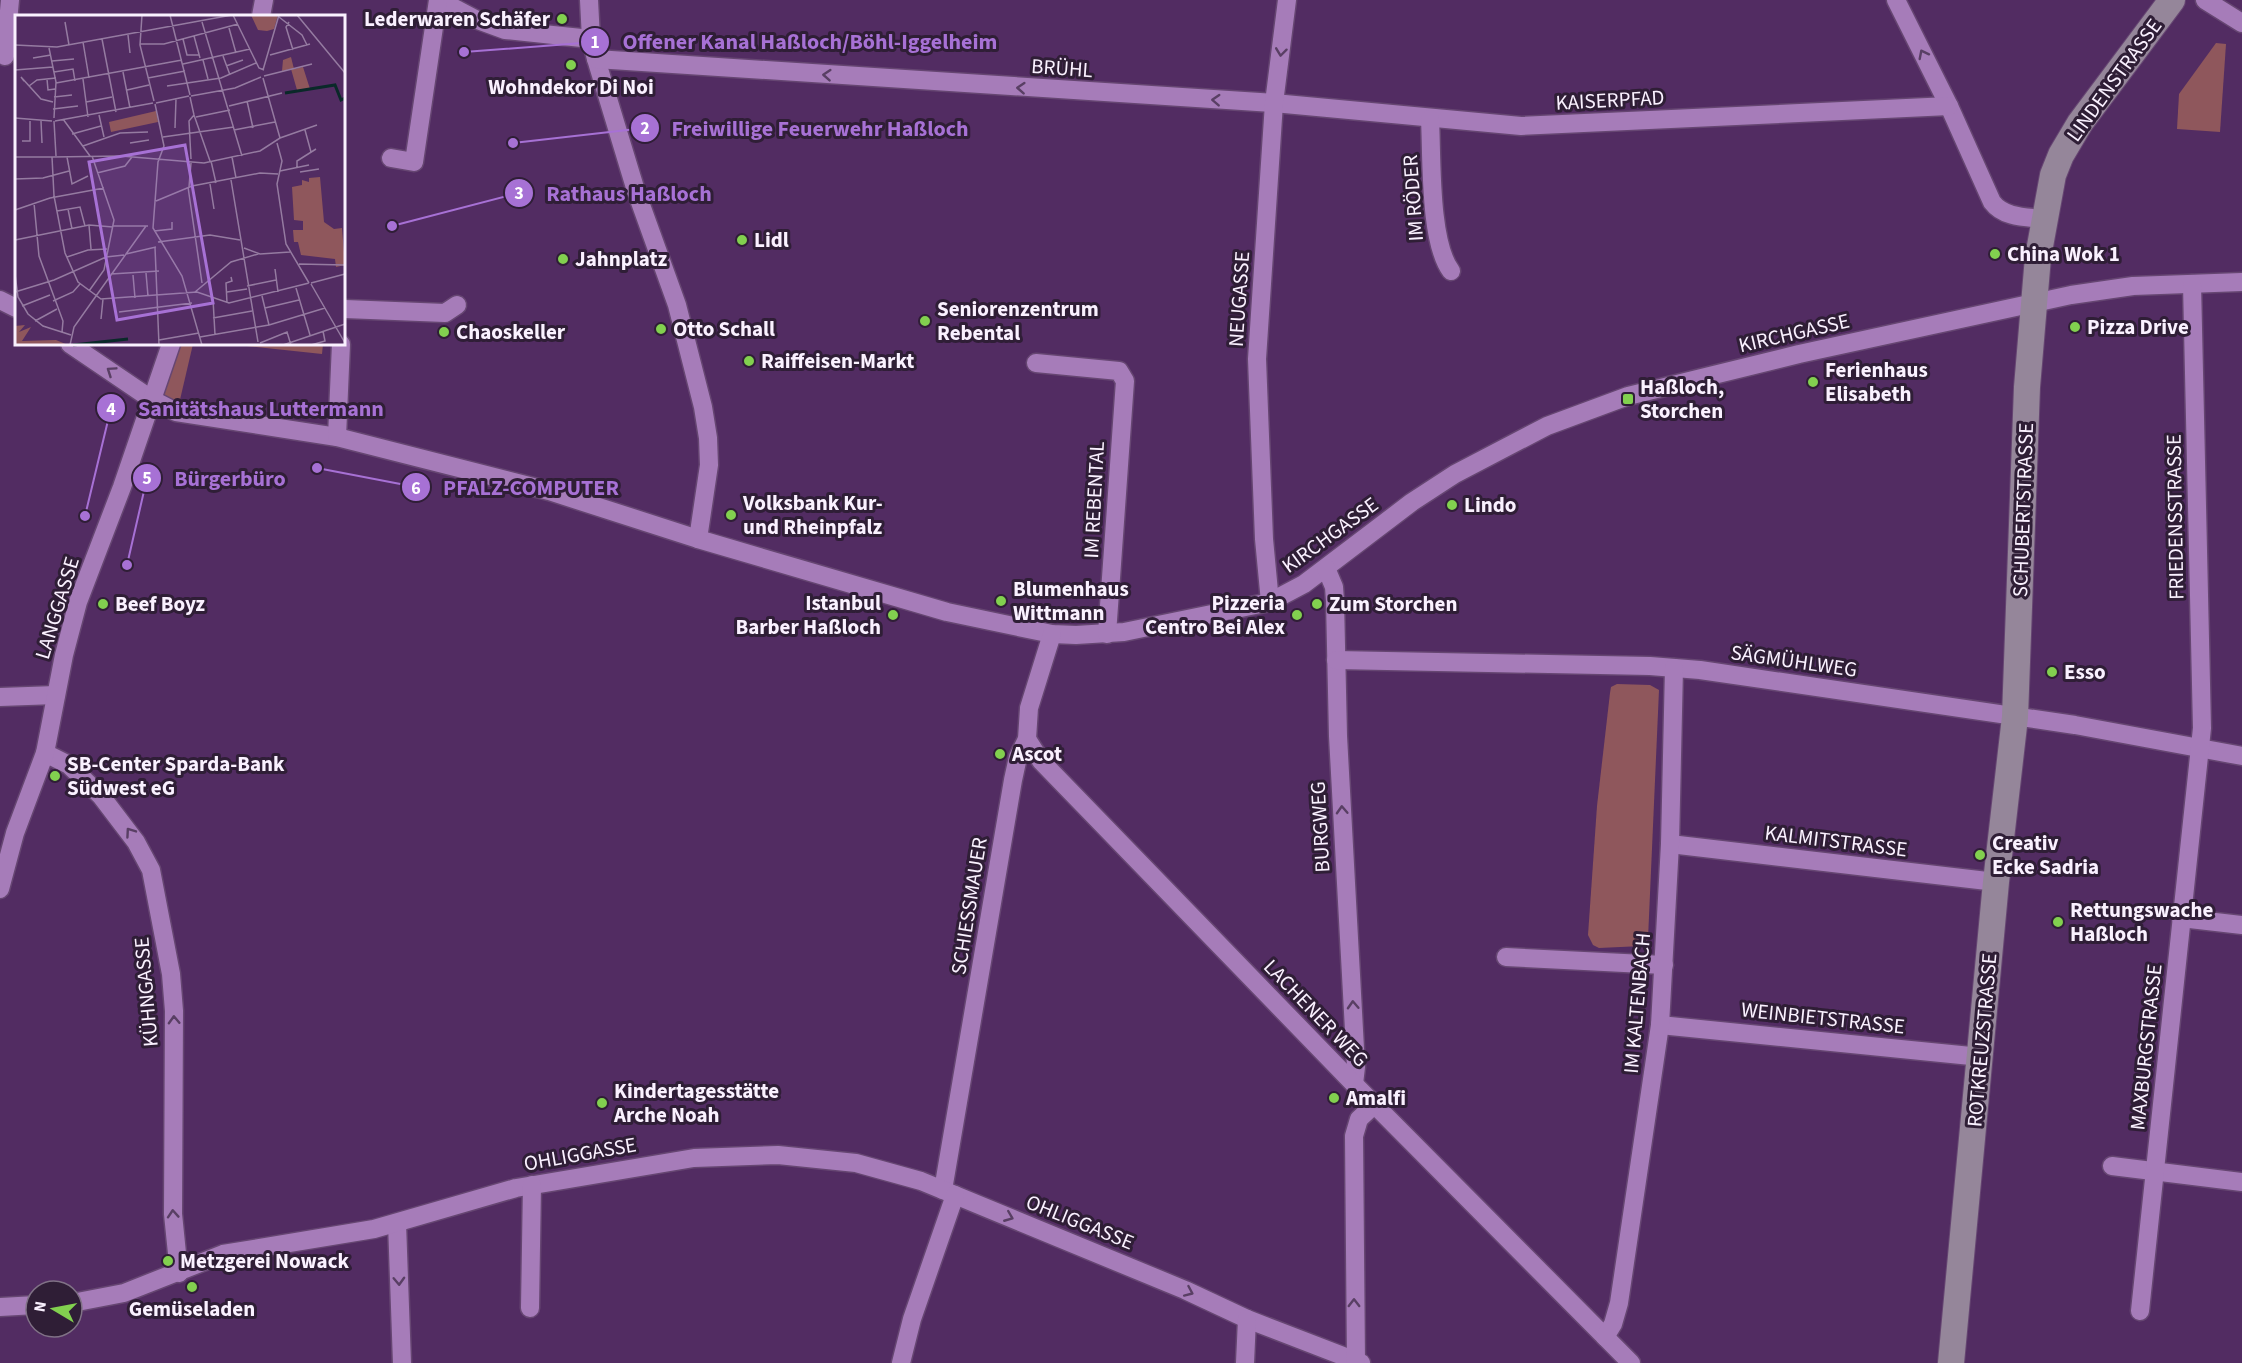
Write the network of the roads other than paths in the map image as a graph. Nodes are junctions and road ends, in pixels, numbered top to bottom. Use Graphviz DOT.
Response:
graph roads {
  1 [pos="10,0"];
  2 [pos="264,0"];
  3 [pos="439,0"];
  4 [pos="589,0"];
  5 [pos="1287,0"];
  6 [pos="1896,0"];
  7 [pos="2172,0"];
  8 [pos="2205,0"];
  9 [pos="261,15"];
  10 [pos="2242,23"];
  11 [pos="591,39"];
  12 [pos="7,56"];
  13 [pos="596,59"];
  14 [pos="1274,103"];
  15 [pos="1949,106"];
  16 [pos="1430,119"];
  17 [pos="391,158"];
  18 [pos="2044,219"];
  19 [pos="1451,271"];
  20 [pos="2242,282"];
  21 [pos="2192,284"];
  22 [pos="0,300"];
  23 [pos="2032,302"];
  24 [pos="457,305"];
  25 [pos="15,308"];
  26 [pos="345,309"];
  27 [pos="71,345"];
  28 [pos="171,345"];
  29 [pos="341,345"];
  30 [pos="1036,363"];
  31 [pos="152,399"];
  32 [pos="337,437"];
  33 [pos="698,539"];
  34 [pos="1326,568"];
  35 [pos="1270,602"];
  36 [pos="1052,634"];
  37 [pos="1107,634"];
  38 [pos="1336,660"];
  39 [pos="1674,668"];
  40 [pos="56,695"];
  41 [pos="0,697"];
  42 [pos="2015,717"];
  43 [pos="1027,739"];
  44 [pos="2200,748"];
  45 [pos="45,753"];
  46 [pos="2242,756"];
  47 [pos="1671,844"];
  48 [pos="1996,882"];
  49 [pos="0,889"];
  50 [pos="2181,918"];
  51 [pos="2242,925"];
  52 [pos="1506,957"];
  53 [pos="1664,965"];
  54 [pos="1660,1025"];
  55 [pos="1981,1057"];
  56 [pos="1354,1084"];
  57 [pos="1374,1105"];
  58 [pos="2112,1166"];
  59 [pos="2156,1171"];
  60 [pos="2242,1182"];
  61 [pos="532,1185"];
  62 [pos="949,1192"];
  63 [pos="397,1223"];
  64 [pos="179,1273"];
  65 [pos="84,1301"];
  66 [pos="24,1305"];
  67 [pos="0,1306"];
  68 [pos="530,1308"];
  69 [pos="2140,1311"];
  70 [pos="1247,1319"];
  71 [pos="1605,1338"];
  72 [pos="1357,1362"];
  73 [pos="402,1363"];
  74 [pos="901,1363"];
  75 [pos="1245,1363"];
  76 [pos="1630,1363"];
  77 [pos="1951,1363"];
  1 -- 12 [label="street"];
  2 -- 9 [label="street"];
  3 -- 11 [label="street"];
  3 -- 17 [label="street"];
  4 -- 11 [label="street"];
  5 -- 14 [label="street, NEUGASSE, one-way"];
  15 -- 6 [label="street, one-way"];
  7 -- 18 [label="main road, LINDENSTRASSE"];
  8 -- 10 [label="street"];
  11 -- 13 [label="street"];
  14 -- 13 [label="street, BRÜHL, one-way"];
  13 -- 33 [label="street"];
  14 -- 16 [label="street, KAISERPFAD"];
  14 -- 35 [label="street, NEUGASSE"];
  15 -- 16 [label="street, KAISERPFAD"];
  15 -- 18 [label="street"];
  16 -- 19 [label="street, IM RÖDER"];
  18 -- 23 [label="main road, LINDENSTRASSE"];
  20 -- 21 [label="street, KIRCHGASSE"];
  21 -- 23 [label="street, KIRCHGASSE"];
  21 -- 44 [label="street, FRIEDENSSTRASSE"];
  22 -- 25 [label="street"];
  23 -- 34 [label="street, KIRCHGASSE"];
  23 -- 42 [label="main road, SCHUBERTSTRASSE"];
  24 -- 26 [label="street"];
  31 -- 27 [label="street, KIRCHGASSE, one-way"];
  28 -- 31 [label="street, LANGGASSE"];
  29 -- 32 [label="street"];
  30 -- 37 [label="street, IM REBENTAL"];
  31 -- 32 [label="street, KIRCHGASSE"];
  31 -- 40 [label="street, LANGGASSE"];
  32 -- 33 [label="street, KIRCHGASSE"];
  33 -- 36 [label="street, KIRCHGASSE"];
  34 -- 35 [label="street, KIRCHGASSE"];
  34 -- 38 [label="street, BURGWEG"];
  35 -- 37 [label="street, KIRCHGASSE"];
  36 -- 37 [label="street, KIRCHGASSE"];
  36 -- 43 [label="street, SCHIESSMAUER"];
  38 -- 39 [label="street, SÄGMÜHLWEG"];
  56 -- 38 [label="street, BURGWEG, one-way"];
  39 -- 42 [label="street, SÄGMÜHLWEG"];
  39 -- 47 [label="street, IM KALTENBACH"];
  40 -- 41 [label="street"];
  40 -- 45 [label="street, LANGGASSE"];
  42 -- 44 [label="street, SÄGMÜHLWEG"];
  42 -- 48 [label="main road, ROTKREUZSTRASSE"];
  43 -- 56 [label="street, LACHENER WEG"];
  43 -- 62 [label="street, SCHIESSMAUER"];
  44 -- 46 [label="street, SÄGMÜHLWEG"];
  44 -- 50 [label="street, MAXBURGSTRASSE"];
  45 -- 49 [label="street, LANGGASSE"];
  64 -- 45 [label="street, KÜHNGASSE, one-way"];
  47 -- 48 [label="street, KALMITSTRASSE"];
  47 -- 53 [label="street, IM KALTENBACH"];
  48 -- 55 [label="main road, ROTKREUZSTRASSE"];
  50 -- 51 [label="street"];
  50 -- 59 [label="street, MAXBURGSTRASSE"];
  52 -- 53 [label="street"];
  53 -- 54 [label="street, IM KALTENBACH"];
  54 -- 55 [label="street, WEINBIETSTRASSE"];
  54 -- 71 [label="street, IM KALTENBACH"];
  55 -- 77 [label="main road, ROTKREUZSTRASSE"];
  56 -- 57 [label="street, LACHENER WEG"];
  57 -- 71 [label="street, LACHENER WEG"];
  72 -- 57 [label="street, one-way"];
  58 -- 59 [label="street"];
  59 -- 60 [label="street"];
  59 -- 69 [label="street, MAXBURGSTRASSE"];
  61 -- 62 [label="street, OHLIGGASSE"];
  61 -- 63 [label="street, OHLIGGASSE"];
  61 -- 68 [label="street"];
  62 -- 70 [label="street, OHLIGGASSE, one-way"];
  62 -- 74 [label="street, SCHIESSMAUER"];
  63 -- 64 [label="street, OHLIGGASSE"];
  63 -- 73 [label="street, one-way"];
  64 -- 65 [label="street, OHLIGGASSE"];
  66 -- 67 [label="street"];
  70 -- 72 [label="street, OHLIGGASSE"];
  70 -- 75 [label="street"];
  71 -- 76 [label="street, LACHENER WEG"];
}
